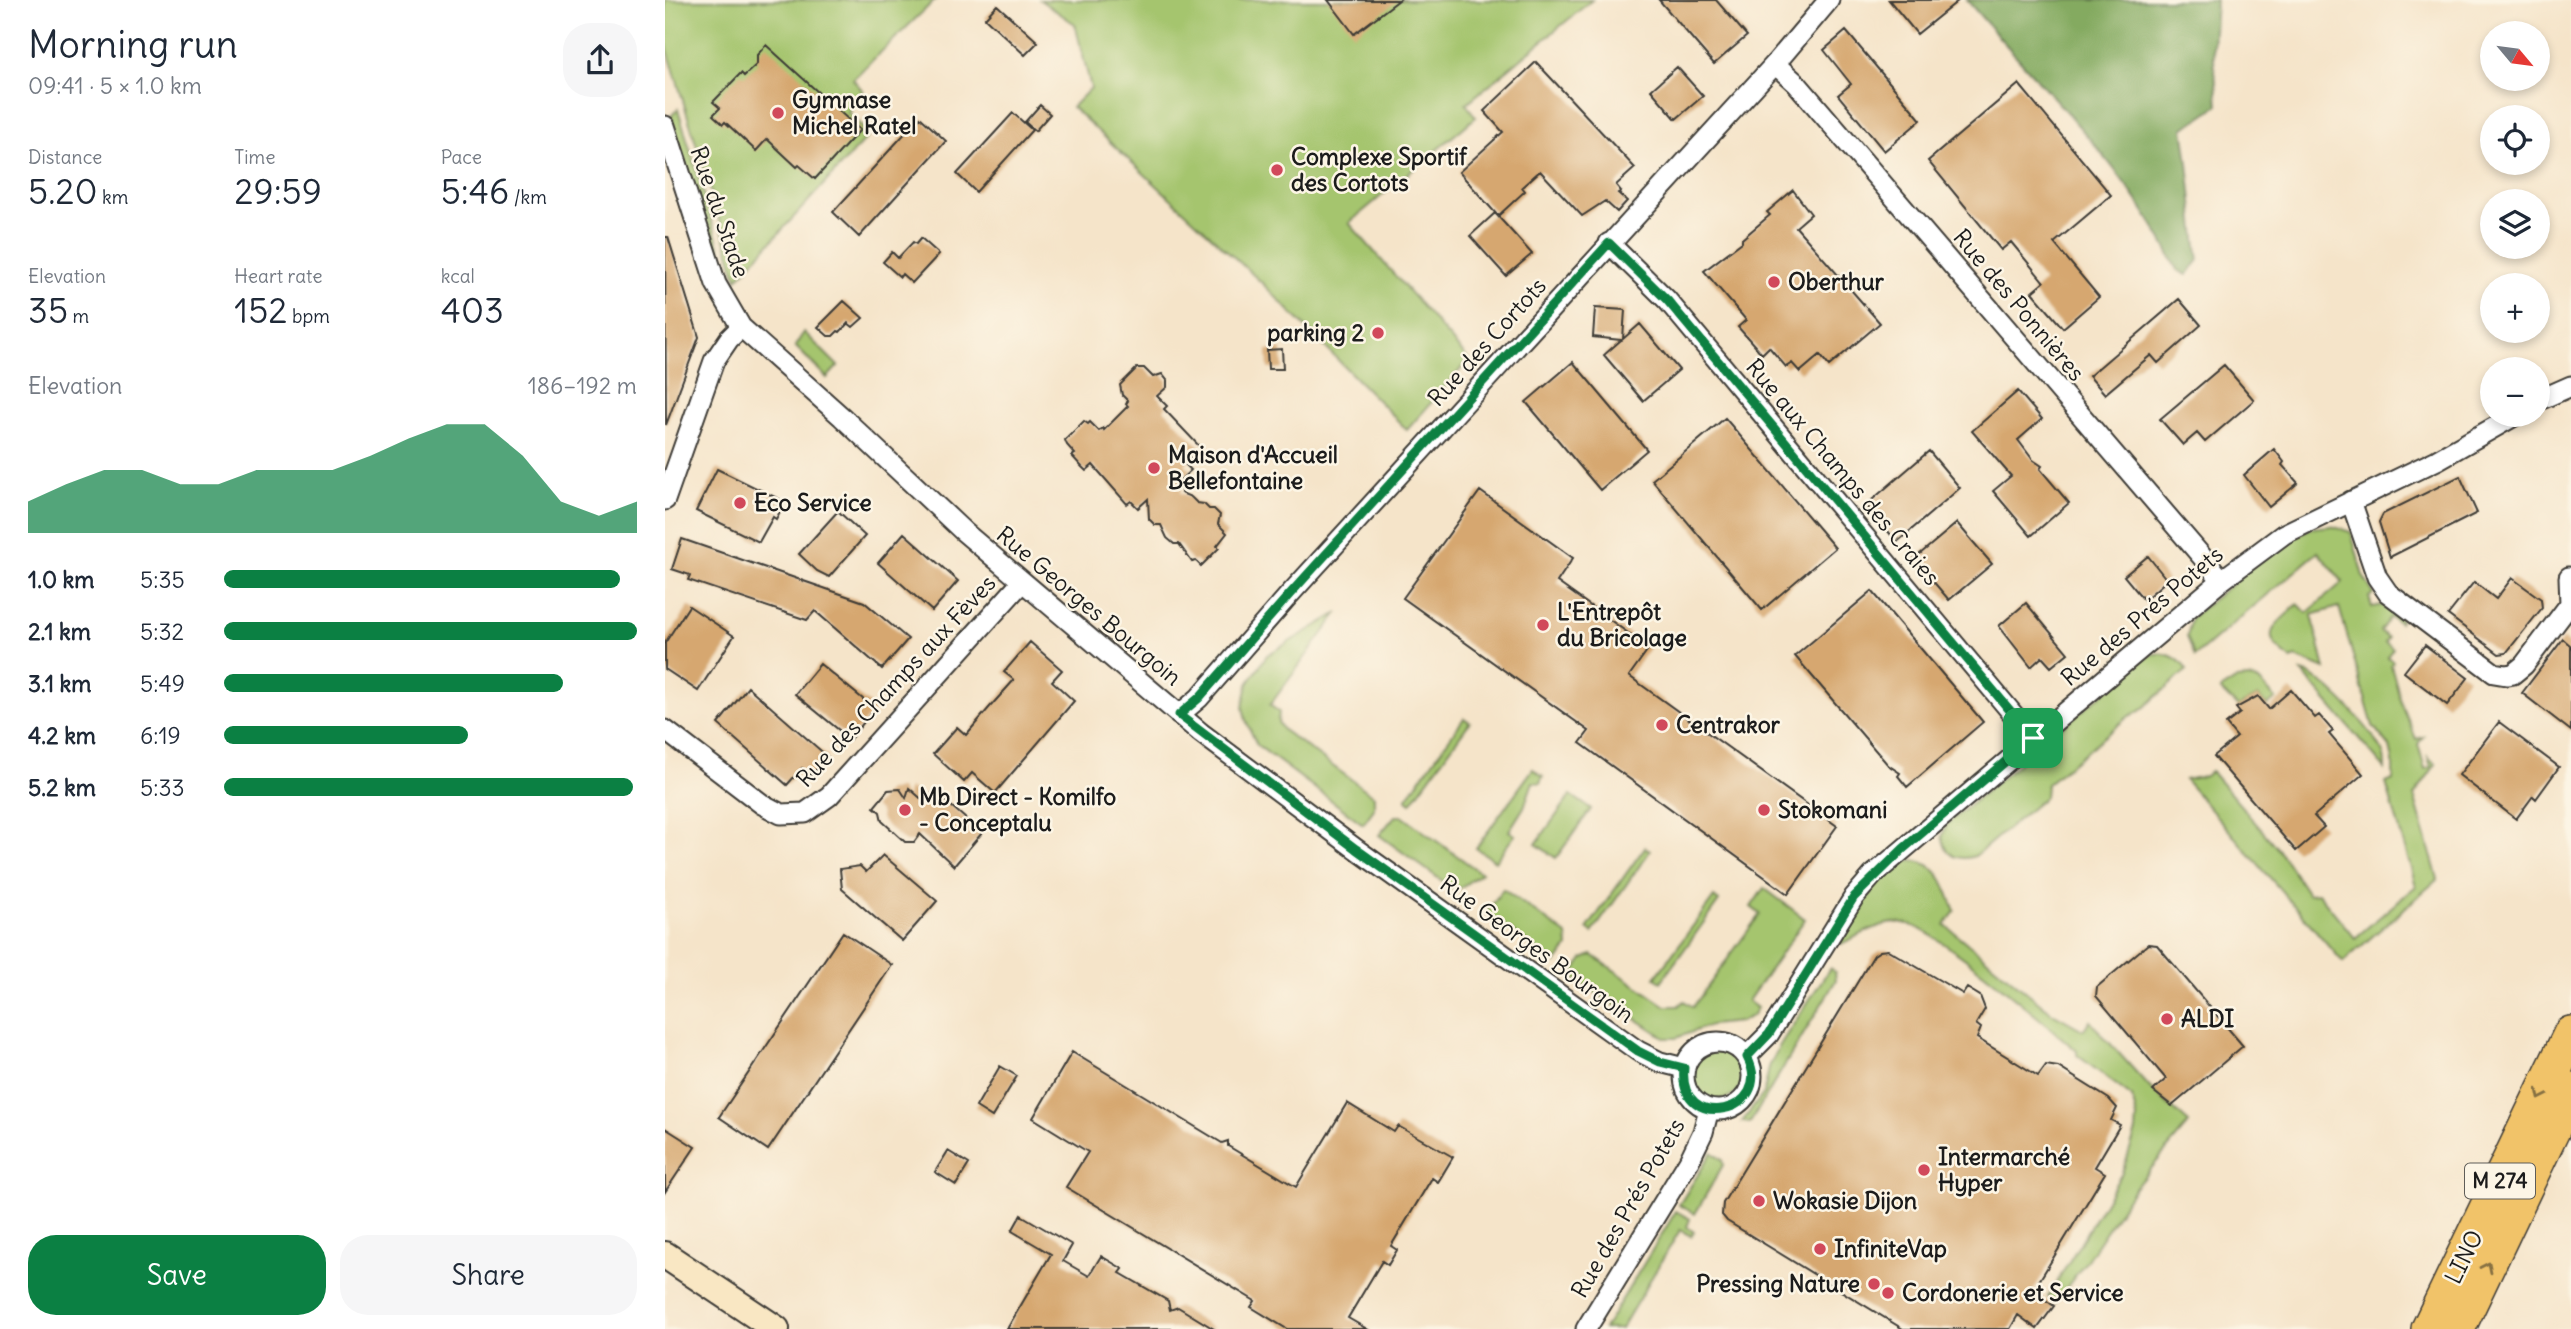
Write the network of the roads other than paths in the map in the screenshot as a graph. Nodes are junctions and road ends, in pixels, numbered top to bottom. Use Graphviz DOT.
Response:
graph roads {
  1 [pos="1829,0"];
  2 [pos="1775,64"];
  3 [pos="666,133"];
  4 [pos="1609,243"];
  5 [pos="736,320"];
  6 [pos="2571,386"];
  7 [pos="2550,395"];
  8 [pos="2495,427"];
  9 [pos="665,500"];
  10 [pos="2343,505"];
  11 [pos="2570,577"];
  12 [pos="2222,580"];
  13 [pos="1022,582"];
  14 [pos="1179,715"];
  15 [pos="665,730"];
  16 [pos="2033,738"];
  17 [pos="2571,1034"];
  18 [pos="1747,1057"];
  19 [pos="1684,1068"];
  20 [pos="2571,1090"];
  21 [pos="1709,1109"];
  22 [pos="665,1255"];
  23 [pos="776,1329"];
  24 [pos="1586,1329"];
  25 [pos="2429,1329"];
  26 [pos="2457,1329"];
  1 -- 2 [label="street, Rue des Cortots"];
  2 -- 4 [label="street, Rue des Cortots"];
  2 -- 12 [label="street, Rue des Ponnières"];
  3 -- 5 [label="street, Rue du Stade"];
  4 -- 14 [label="street, Rue des Cortots"];
  4 -- 16 [label="street, Rue aux Champs des Craies"];
  5 -- 9 [label="street"];
  5 -- 13 [label="street, Rue Georges Bourgoin"];
  6 -- 7 [label="street"];
  8 -- 10 [label="street, Rue des Prés Potets"];
  10 -- 11 [label="street"];
  10 -- 12 [label="street, Rue des Prés Potets"];
  12 -- 16 [label="street, Rue des Prés Potets"];
  13 -- 14 [label="street, Rue Georges Bourgoin"];
  13 -- 15 [label="street, Rue des Champs aux Fèves"];
  14 -- 19 [label="street, Rue Georges Bourgoin"];
  16 -- 18 [label="street, Rue des Prés Potets"];
  17 -- 25 [label="highway, LINO / M 274, one-way"];
  18 -- 19 [label="street"];
  18 -- 21 [label="street"];
  19 -- 21 [label="street"];
  26 -- 20 [label="highway, LINO / M 274, one-way"];
  21 -- 24 [label="street, Rue des Prés Potets"];
  22 -- 23 [label="main road"];
}
